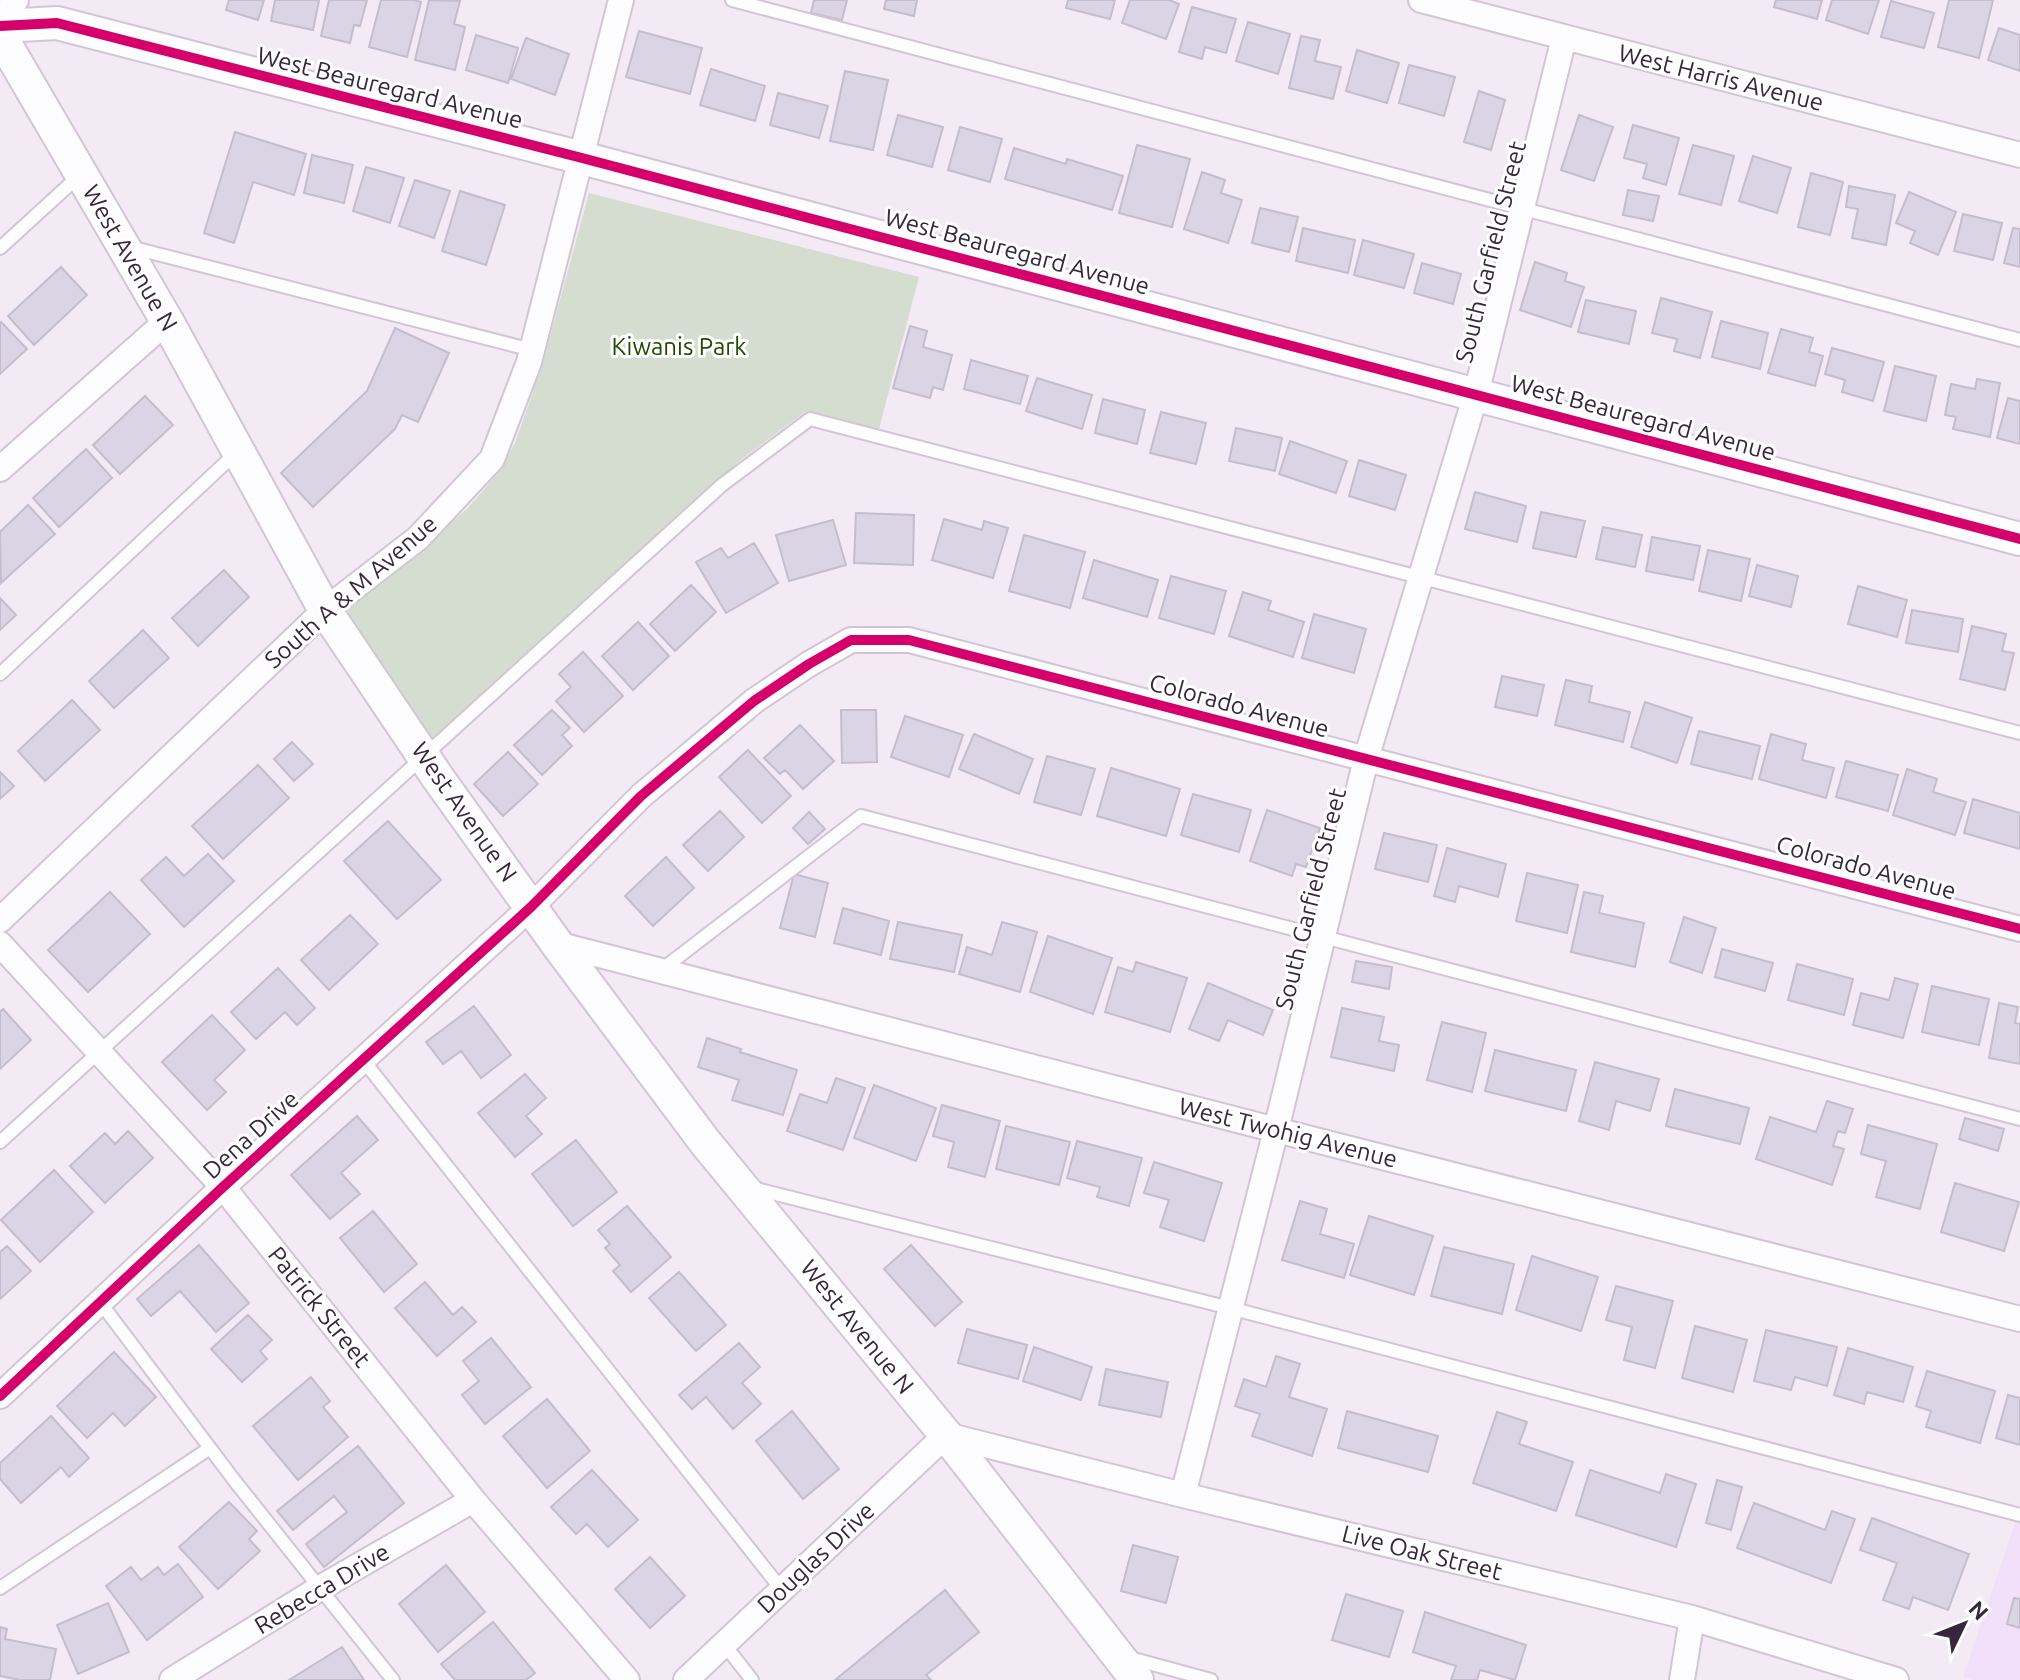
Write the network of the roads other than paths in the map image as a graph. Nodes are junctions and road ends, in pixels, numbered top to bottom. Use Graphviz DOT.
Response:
graph roads {
  1 [pos="16,0"];
  2 [pos="621,0"];
  3 [pos="732,0"];
  4 [pos="1421,0"];
  5 [pos="0,23"];
  6 [pos="0,35"];
  7 [pos="1564,38"];
  8 [pos="2020,155"];
  9 [pos="582,158"];
  10 [pos="81,174"];
  11 [pos="1522,208"];
  12 [pos="123,245"];
  13 [pos="0,248"];
  14 [pos="167,321"];
  15 [pos="2020,340"];
  16 [pos="532,350"];
  17 [pos="1476,394"];
  18 [pos="238,451"];
  19 [pos="0,469"];
  20 [pos="2020,539"];
  21 [pos="1421,578"];
  22 [pos="325,610"];
  23 [pos="0,674"];
  24 [pos="2020,733"];
  25 [pos="423,756"];
  26 [pos="1366,759"];
  27 [pos="531,907"];
  28 [pos="0,920"];
  29 [pos="2020,929"];
  30 [pos="1323,937"];
  31 [pos="0,944"];
  32 [pos="557,944"];
  33 [pos="660,971"];
  34 [pos="99,1051"];
  35 [pos="363,1060"];
  36 [pos="2020,1119"];
  37 [pos="1276,1130"];
  38 [pos="0,1142"];
  39 [pos="741,1185"];
  40 [pos="223,1187"];
  41 [pos="100,1302"];
  42 [pos="1230,1308"];
  43 [pos="2020,1319"];
  44 [pos="0,1396"];
  45 [pos="946,1435"];
  46 [pos="210,1448"];
  47 [pos="1183,1495"];
  48 [pos="473,1500"];
  49 [pos="2020,1515"];
  50 [pos="0,1588"];
  51 [pos="320,1588"];
  52 [pos="782,1590"];
  53 [pos="1692,1618"];
  54 [pos="724,1644"];
  55 [pos="1116,1654"];
  56 [pos="172,1680"];
  57 [pos="393,1680"];
  58 [pos="627,1680"];
  59 [pos="686,1680"];
  60 [pos="752,1680"];
  61 [pos="1137,1680"];
  62 [pos="1211,1680"];
  63 [pos="1682,1680"];
  64 [pos="1896,1680"];
  1 -- 5 [label="street"];
  2 -- 9 [label="street, South A & M Avenue"];
  3 -- 11 [label="lane"];
  4 -- 7 [label="street, West Harris Avenue"];
  5 -- 9 [label="street, West Beauregard Avenue"];
  6 -- 10 [label="street, West Avenue N"];
  7 -- 8 [label="street, West Harris Avenue"];
  7 -- 11 [label="street, South Garfield Street"];
  9 -- 16 [label="street, South A & M Avenue"];
  9 -- 17 [label="street, West Beauregard Avenue"];
  10 -- 12 [label="street, West Avenue N"];
  10 -- 13 [label="lane"];
  11 -- 15 [label="lane"];
  11 -- 17 [label="street, South Garfield Street"];
  12 -- 14 [label="street, West Avenue N"];
  12 -- 16 [label="lane"];
  14 -- 18 [label="street, West Avenue N"];
  14 -- 19 [label="street"];
  16 -- 22 [label="street, South A & M Avenue"];
  17 -- 20 [label="street, West Beauregard Avenue"];
  17 -- 21 [label="street, South Garfield Street"];
  18 -- 22 [label="street, West Avenue N"];
  18 -- 23 [label="lane"];
  21 -- 24 [label="lane"];
  21 -- 25 [label="lane"];
  21 -- 26 [label="street, South Garfield Street"];
  22 -- 25 [label="street, West Avenue N"];
  22 -- 28 [label="street, South A & M Avenue"];
  25 -- 27 [label="street, West Avenue N"];
  25 -- 34 [label="lane"];
  26 -- 27 [label="street, Colorado Avenue"];
  26 -- 29 [label="street, Colorado Avenue"];
  26 -- 30 [label="street, South Garfield Street"];
  27 -- 32 [label="street, West Avenue N"];
  27 -- 35 [label="street, Dena Drive"];
  30 -- 33 [label="lane"];
  30 -- 36 [label="lane"];
  30 -- 37 [label="street, South Garfield Street"];
  31 -- 34 [label="street, Patrick Street"];
  32 -- 33 [label="street, West Twohig Avenue"];
  32 -- 39 [label="street, West Avenue N"];
  33 -- 37 [label="street, West Twohig Avenue"];
  34 -- 38 [label="lane"];
  34 -- 40 [label="street, Patrick Street"];
  35 -- 40 [label="street, Dena Drive"];
  35 -- 52 [label="lane"];
  37 -- 42 [label="street, South Garfield Street"];
  37 -- 43 [label="street, West Twohig Avenue"];
  39 -- 42 [label="lane"];
  39 -- 45 [label="street, West Avenue N"];
  40 -- 41 [label="street, Dena Drive"];
  40 -- 48 [label="street, Patrick Street"];
  41 -- 44 [label="street, Dena Drive"];
  41 -- 46 [label="lane"];
  42 -- 47 [label="street, South Garfield Street"];
  42 -- 49 [label="lane"];
  45 -- 47 [label="street, Live Oak Street"];
  45 -- 52 [label="street, Douglas Drive"];
  45 -- 55 [label="street, West Avenue N"];
  46 -- 50 [label="lane"];
  46 -- 51 [label="lane"];
  47 -- 53 [label="street, Live Oak Street"];
  48 -- 51 [label="street, Rebecca Drive"];
  48 -- 58 [label="street, Patrick Street"];
  51 -- 56 [label="street, Rebecca Drive"];
  51 -- 57 [label="lane"];
  52 -- 54 [label="street, Douglas Drive"];
  53 -- 63 [label="street"];
  53 -- 64 [label="street, Live Oak Street"];
  54 -- 59 [label="street, Douglas Drive"];
  54 -- 60 [label="lane"];
  55 -- 61 [label="street, West Avenue N"];
  55 -- 62 [label="lane"];
}
